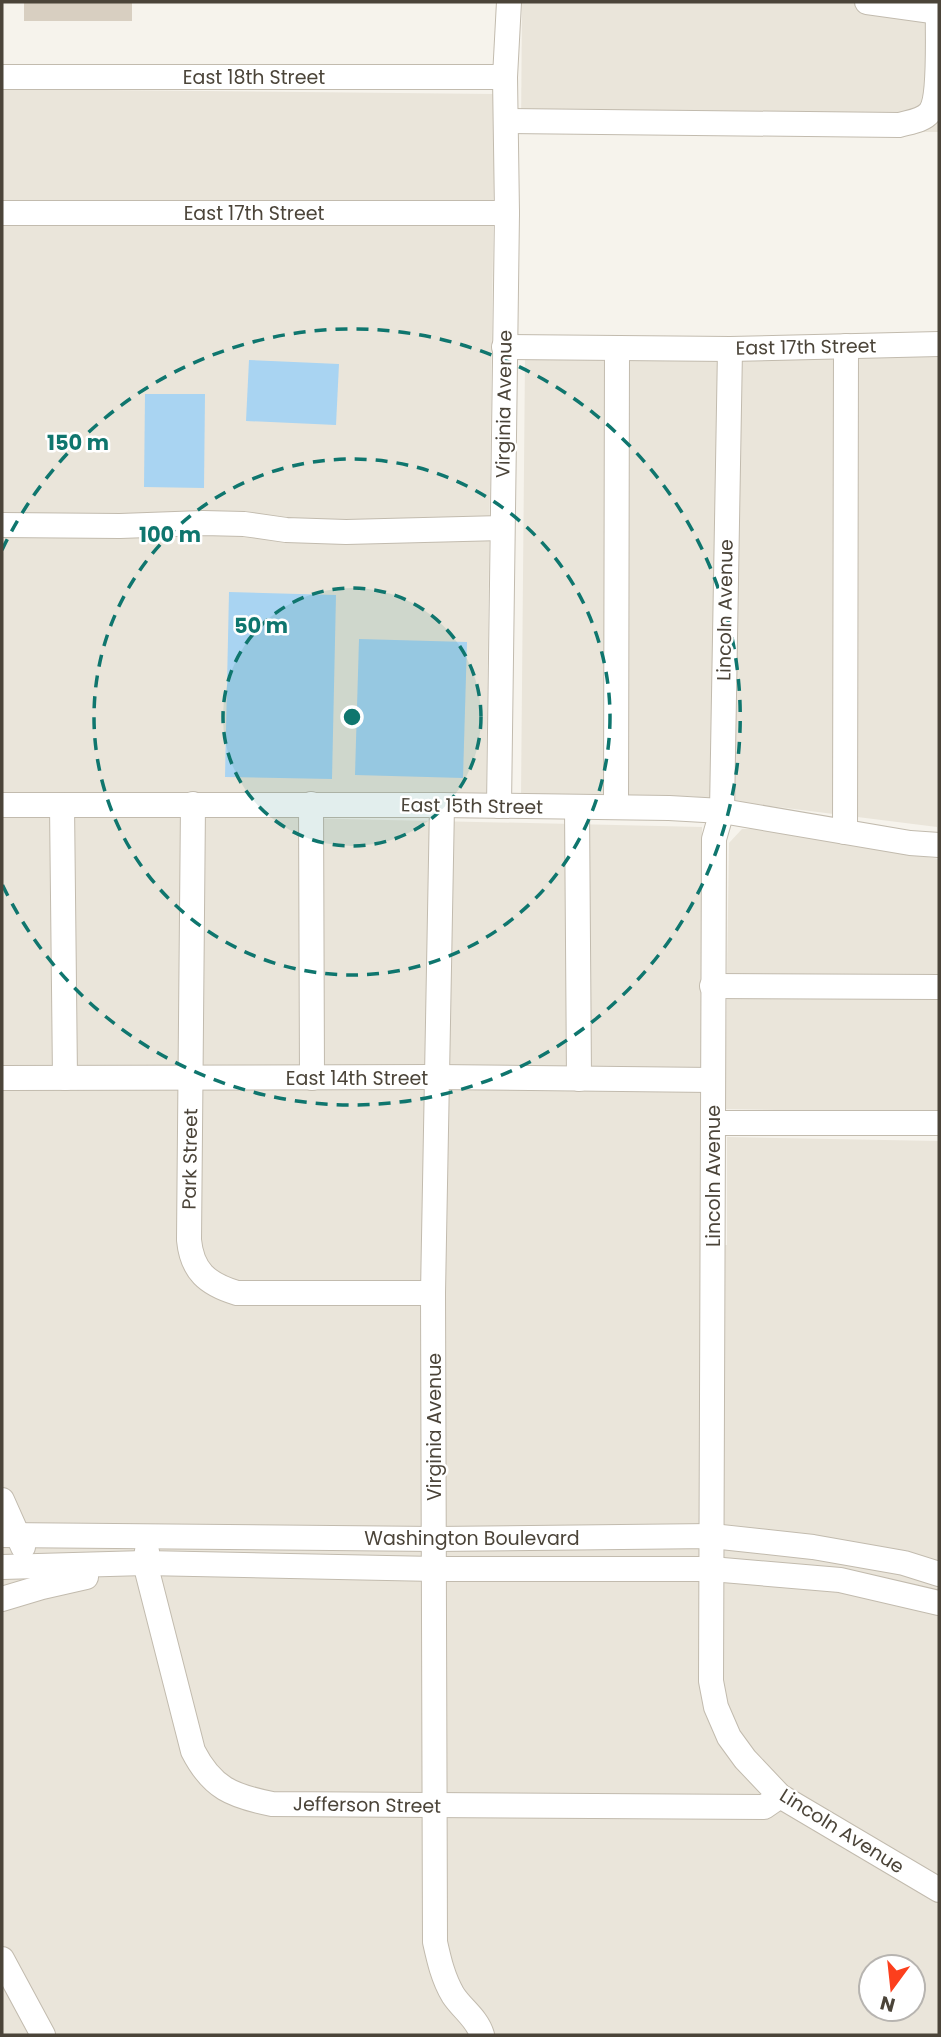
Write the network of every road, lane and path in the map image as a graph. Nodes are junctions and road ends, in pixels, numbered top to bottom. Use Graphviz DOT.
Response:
graph roads {
  1 [pos="509,2"];
  2 [pos="867,2"];
  3 [pos="939,12"];
  4 [pos="505,77"];
  5 [pos="2,78"];
  6 [pos="506,121"];
  7 [pos="2,213"];
  8 [pos="507,213"];
  9 [pos="939,344"];
  10 [pos="846,346"];
  11 [pos="504,347"];
  12 [pos="617,348"];
  13 [pos="730,349"];
  14 [pos="2,525"];
  15 [pos="502,528"];
  16 [pos="193,804"];
  17 [pos="312,804"];
  18 [pos="2,805"];
  19 [pos="62,805"];
  20 [pos="442,805"];
  21 [pos="499,806"];
  22 [pos="577,807"];
  23 [pos="616,807"];
  24 [pos="722,811"];
  25 [pos="845,832"];
  26 [pos="939,845"];
  27 [pos="712,986"];
  28 [pos="939,987"];
  29 [pos="436,1077"];
  30 [pos="2,1078"];
  31 [pos="65,1078"];
  32 [pos="312,1078"];
  33 [pos="191,1079"];
  34 [pos="579,1079"];
  35 [pos="712,1080"];
  36 [pos="713,1123"];
  37 [pos="939,1123"];
  38 [pos="433,1293"];
  39 [pos="2,1500"];
  40 [pos="9,1535"];
  41 [pos="149,1536"];
  42 [pos="712,1536"];
  43 [pos="435,1539"];
  44 [pos="145,1563"];
  45 [pos="2,1567"];
  46 [pos="435,1569"];
  47 [pos="711,1569"];
  48 [pos="939,1574"];
  49 [pos="37,1577"];
  50 [pos="2,1599"];
  51 [pos="939,1604"];
  52 [pos="780,1796"];
  53 [pos="436,1806"];
  54 [pos="939,1890"];
  55 [pos="2,1959"];
  56 [pos="43,2035"];
  57 [pos="482,2035"];
  1 -- 4 [label="street, Virginia Avenue"];
  2 -- 3 [label="street"];
  3 -- 6 [label="street"];
  4 -- 5 [label="street, East 18th Street"];
  4 -- 6 [label="street, Virginia Avenue"];
  6 -- 8 [label="street, Virginia Avenue"];
  7 -- 8 [label="street, East 17th Street"];
  8 -- 11 [label="street, Virginia Avenue"];
  9 -- 10 [label="street, East 17th Street"];
  10 -- 13 [label="street, East 17th Street"];
  10 -- 25 [label="street"];
  11 -- 12 [label="street, East 17th Street"];
  11 -- 15 [label="street, Virginia Avenue"];
  12 -- 13 [label="street, East 17th Street"];
  12 -- 23 [label="street"];
  13 -- 24 [label="street, Lincoln Avenue"];
  14 -- 15 [label="street"];
  15 -- 21 [label="street, Virginia Avenue"];
  16 -- 17 [label="street, East 15th Street"];
  16 -- 19 [label="street, East 15th Street"];
  16 -- 33 [label="street, Park Street"];
  17 -- 20 [label="street, East 15th Street"];
  17 -- 32 [label="street"];
  18 -- 19 [label="street, East 15th Street"];
  19 -- 31 [label="street"];
  20 -- 21 [label="street, East 15th Street"];
  20 -- 29 [label="street, Virginia Avenue"];
  21 -- 22 [label="street, East 15th Street"];
  22 -- 23 [label="street, East 15th Street"];
  22 -- 34 [label="street"];
  23 -- 24 [label="street, East 15th Street"];
  24 -- 25 [label="street, East 15th Street"];
  24 -- 27 [label="street, Lincoln Avenue"];
  25 -- 26 [label="street, East 15th Street"];
  27 -- 28 [label="street"];
  27 -- 35 [label="street, Lincoln Avenue"];
  29 -- 32 [label="street, East 14th Street"];
  29 -- 34 [label="street, East 14th Street"];
  29 -- 38 [label="street, Virginia Avenue"];
  30 -- 31 [label="street, East 14th Street"];
  31 -- 33 [label="street, East 14th Street"];
  32 -- 33 [label="street, East 14th Street"];
  33 -- 38 [label="street, Park Street"];
  34 -- 35 [label="street, East 14th Street"];
  35 -- 36 [label="street, Lincoln Avenue"];
  36 -- 37 [label="street"];
  36 -- 42 [label="street, Lincoln Avenue"];
  38 -- 43 [label="street, Virginia Avenue"];
  39 -- 40 [label="street"];
  40 -- 41 [label="street, Washington Boulevard"];
  40 -- 49 [label="street"];
  41 -- 43 [label="street, Washington Boulevard"];
  41 -- 44 [label="street, Jefferson Street"];
  42 -- 43 [label="street, Washington Boulevard"];
  42 -- 47 [label="street, Lincoln Avenue"];
  42 -- 48 [label="street, Washington Boulevard"];
  43 -- 46 [label="street, Virginia Avenue"];
  44 -- 46 [label="street, Washington Boulevard"];
  44 -- 49 [label="street, Washington Boulevard"];
  44 -- 53 [label="street, Jefferson Street"];
  45 -- 49 [label="street, Washington Boulevard"];
  46 -- 47 [label="street, Washington Boulevard"];
  46 -- 53 [label="street, Virginia Avenue"];
  47 -- 51 [label="street, Washington Boulevard"];
  47 -- 52 [label="street, Lincoln Avenue"];
  49 -- 50 [label="street"];
  52 -- 53 [label="street, Jefferson Street"];
  52 -- 54 [label="street, Lincoln Avenue"];
  53 -- 57 [label="street, Virginia Avenue"];
  55 -- 56 [label="street"];
}
